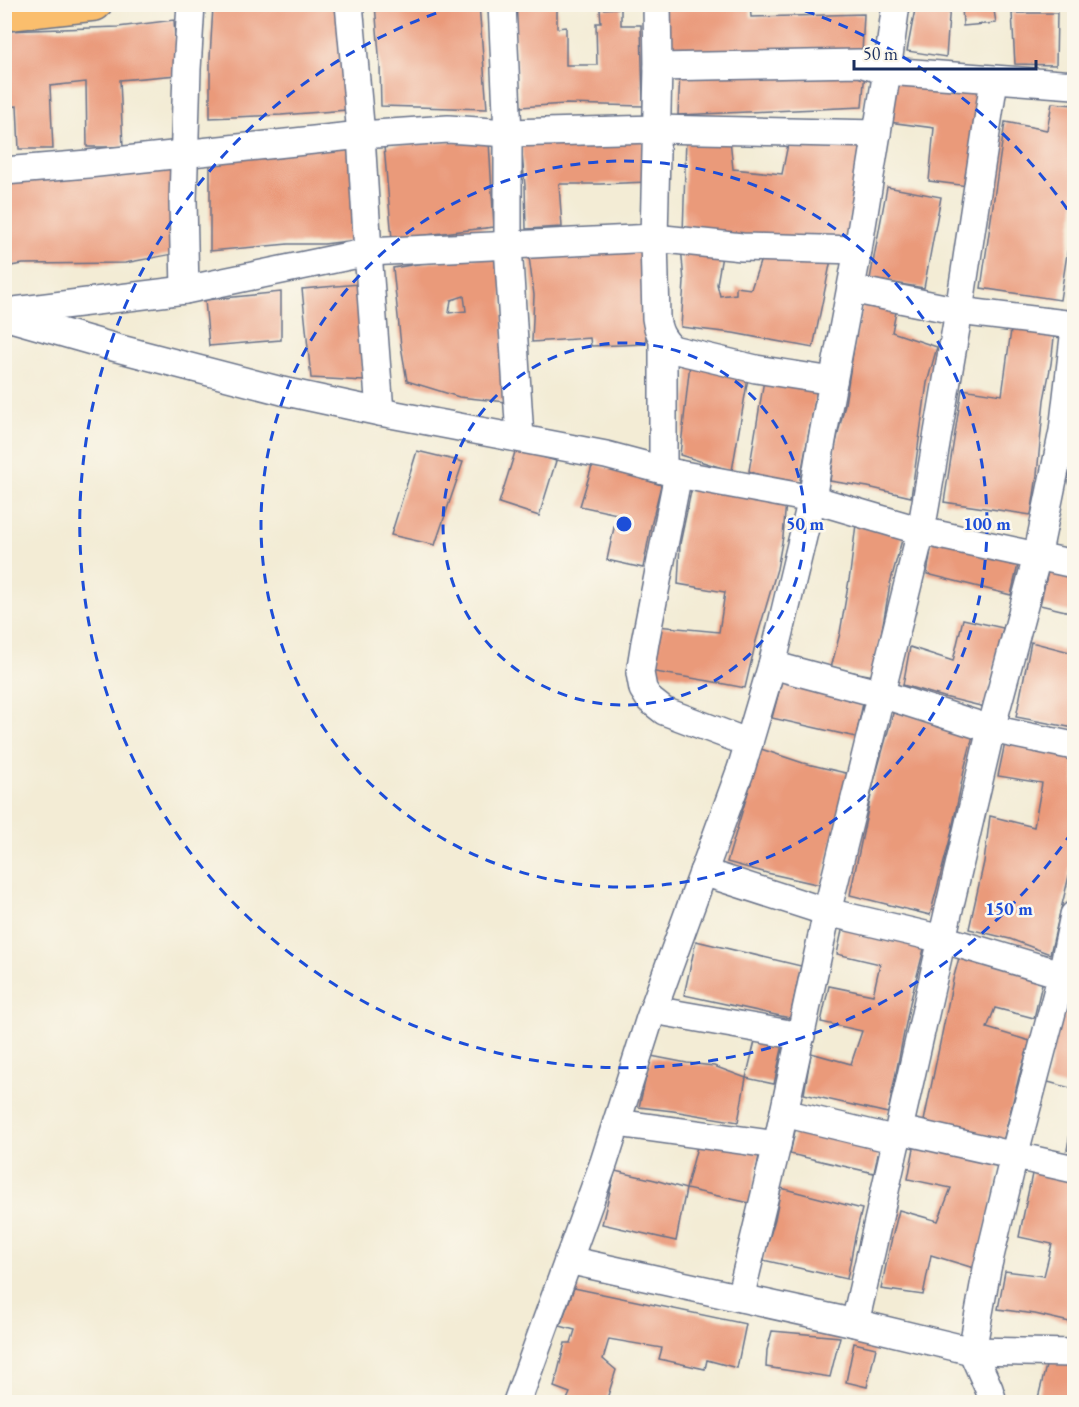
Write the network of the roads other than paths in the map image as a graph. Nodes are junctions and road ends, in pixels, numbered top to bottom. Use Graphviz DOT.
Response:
graph roads {
  1 [pos="95,4"];
  2 [pos="191,4"];
  3 [pos="349,4"];
  4 [pos="502,4"];
  5 [pos="657,4"];
  6 [pos="896,4"];
  7 [pos="4,14"];
  8 [pos="658,66"];
  9 [pos="887,71"];
  10 [pos="994,80"];
  11 [pos="1074,85"];
  12 [pos="656,129"];
  13 [pos="508,133"];
  14 [pos="877,134"];
  15 [pos="361,135"];
  16 [pos="185,153"];
  17 [pos="4,171"];
  18 [pos="654,238"];
  19 [pos="508,245"];
  20 [pos="858,250"];
  21 [pos="368,252"];
  22 [pos="851,289"];
  23 [pos="185,290"];
  24 [pos="958,311"];
  25 [pos="4,314"];
  26 [pos="1074,325"];
  27 [pos="1074,337"];
  28 [pos="663,340"];
  29 [pos="833,381"];
  30 [pos="380,412"];
  31 [pos="1069,432"];
  32 [pos="520,438"];
  33 [pos="671,472"];
  34 [pos="812,499"];
  35 [pos="921,531"];
  36 [pos="1037,556"];
  37 [pos="1074,564"];
  38 [pos="772,665"];
  39 [pos="881,694"];
  40 [pos="991,729"];
  41 [pos="749,743"];
  42 [pos="1074,746"];
  43 [pos="703,872"];
  44 [pos="827,912"];
  45 [pos="1074,915"];
  46 [pos="942,939"];
  47 [pos="1068,976"];
  48 [pos="653,1010"];
  49 [pos="801,1036"];
  50 [pos="784,1113"];
  51 [pos="616,1123"];
  52 [pos="898,1135"];
  53 [pos="777,1145"];
  54 [pos="1014,1156"];
  55 [pos="1074,1169"];
  56 [pos="568,1260"];
  57 [pos="740,1298"];
  58 [pos="855,1323"];
  59 [pos="972,1351"];
  60 [pos="1074,1353"];
  61 [pos="517,1402"];
  62 [pos="993,1402"];
  1 -- 7 [label="main road"];
  2 -- 16 [label="street"];
  3 -- 15 [label="street"];
  4 -- 13 [label="street"];
  5 -- 8 [label="street"];
  6 -- 9 [label="street"];
  8 -- 9 [label="street"];
  8 -- 12 [label="street"];
  9 -- 10 [label="street"];
  9 -- 14 [label="street"];
  10 -- 11 [label="street"];
  10 -- 24 [label="street"];
  12 -- 13 [label="street"];
  12 -- 14 [label="street"];
  12 -- 18 [label="street"];
  13 -- 15 [label="street"];
  13 -- 19 [label="street"];
  14 -- 20 [label="street"];
  15 -- 16 [label="street"];
  15 -- 21 [label="street"];
  16 -- 17 [label="street"];
  16 -- 23 [label="street"];
  18 -- 19 [label="street"];
  18 -- 20 [label="street"];
  18 -- 28 [label="street"];
  19 -- 21 [label="street"];
  19 -- 32 [label="street"];
  20 -- 22 [label="street"];
  21 -- 23 [label="street"];
  21 -- 30 [label="street"];
  22 -- 24 [label="street"];
  22 -- 29 [label="street"];
  23 -- 25 [label="street"];
  24 -- 26 [label="street"];
  24 -- 35 [label="street"];
  25 -- 30 [label="street"];
  27 -- 31 [label="street"];
  28 -- 29 [label="street"];
  28 -- 33 [label="street"];
  29 -- 34 [label="street"];
  30 -- 32 [label="street"];
  31 -- 36 [label="street"];
  32 -- 33 [label="street"];
  33 -- 34 [label="street"];
  33 -- 41 [label="street"];
  34 -- 35 [label="street"];
  34 -- 38 [label="street"];
  35 -- 36 [label="street"];
  35 -- 39 [label="street"];
  36 -- 37 [label="street"];
  36 -- 40 [label="street"];
  38 -- 39 [label="street"];
  38 -- 41 [label="street"];
  39 -- 40 [label="street"];
  39 -- 44 [label="street"];
  40 -- 42 [label="street"];
  40 -- 46 [label="street"];
  41 -- 43 [label="street"];
  43 -- 44 [label="street"];
  43 -- 48 [label="street"];
  44 -- 46 [label="street"];
  44 -- 49 [label="street"];
  45 -- 47 [label="street"];
  46 -- 47 [label="street"];
  46 -- 52 [label="street"];
  47 -- 54 [label="street"];
  48 -- 49 [label="street"];
  48 -- 51 [label="street"];
  49 -- 50 [label="street"];
  50 -- 52 [label="street"];
  50 -- 53 [label="street"];
  51 -- 53 [label="street"];
  51 -- 56 [label="street"];
  52 -- 54 [label="street"];
  52 -- 58 [label="street"];
  53 -- 57 [label="street"];
  54 -- 55 [label="street"];
  54 -- 59 [label="street"];
  56 -- 57 [label="street"];
  56 -- 61 [label="street"];
  57 -- 58 [label="street"];
  58 -- 59 [label="street"];
  59 -- 60 [label="street"];
  59 -- 62 [label="street"];
}
